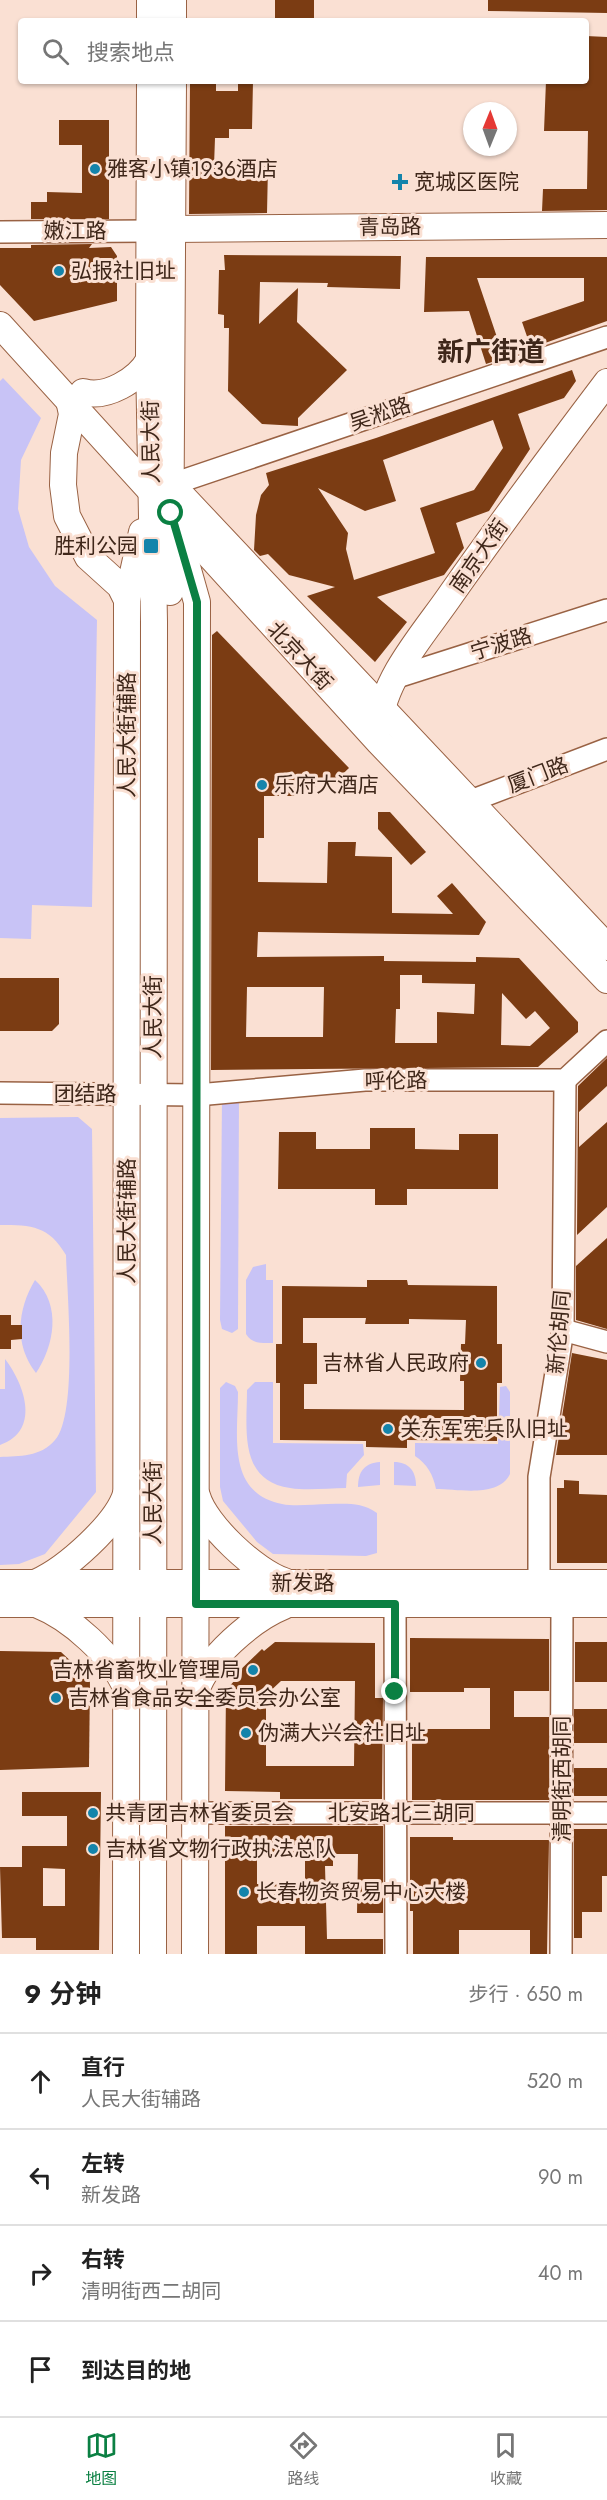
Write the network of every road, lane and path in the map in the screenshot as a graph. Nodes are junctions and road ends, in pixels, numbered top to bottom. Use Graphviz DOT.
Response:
graph roads {
  1 [pos="150,0"];
  2 [pos="173,0"];
  3 [pos="150,18"];
  4 [pos="173,18"];
  5 [pos="150,84"];
  6 [pos="173,84"];
  7 [pos="607,225"];
  8 [pos="161,230"];
  9 [pos="0,232"];
  10 [pos="0,305"];
  11 [pos="0,325"];
  12 [pos="607,337"];
  13 [pos="149,360"];
  14 [pos="607,382"];
  15 [pos="76,396"];
  16 [pos="151,464"];
  17 [pos="162,488"];
  18 [pos="171,513"];
  19 [pos="127,600"];
  20 [pos="607,610"];
  21 [pos="394,678"];
  22 [pos="381,710"];
  23 [pos="379,742"];
  24 [pos="607,749"];
  25 [pos="468,802"];
  26 [pos="607,947"];
  27 [pos="607,980"];
  28 [pos="607,1041"];
  29 [pos="565,1080"];
  30 [pos="0,1093"];
  31 [pos="127,1094"];
  32 [pos="161,1095"];
  33 [pos="197,1095"];
  34 [pos="563,1330"];
  35 [pos="607,1342"];
  36 [pos="196,1493"];
  37 [pos="126,1494"];
  38 [pos="0,1583"];
  39 [pos="539,1583"];
  40 [pos="607,1583"];
  41 [pos="36,1594"];
  42 [pos="126,1594"];
  43 [pos="161,1594"];
  44 [pos="196,1594"];
  45 [pos="290,1594"];
  46 [pos="0,1604"];
  47 [pos="395,1604"];
  48 [pos="562,1604"];
  49 [pos="607,1604"];
  50 [pos="126,1688"];
  51 [pos="196,1691"];
  52 [pos="196,1813"];
  53 [pos="396,1813"];
  54 [pos="562,1813"];
  55 [pos="607,1813"];
  56 [pos="126,1954"];
  57 [pos="153,1954"];
  58 [pos="169,1954"];
  59 [pos="195,1954"];
  60 [pos="396,1954"];
  61 [pos="561,1954"];
  1 -- 3 [label="main road"];
  2 -- 4 [label="main road"];
  5 -- 8 [label="main road, 人民大街"];
  6 -- 8 [label="main road, 人民大街"];
  7 -- 8 [label="main road, 青岛路"];
  8 -- 9 [label="street, 嫩江路"];
  8 -- 13 [label="main road, 人民大街"];
  8 -- 17 [label="main road, 人民大街"];
  10 -- 15 [label="main road, 北京大街"];
  11 -- 15 [label="main road, 北京大街"];
  12 -- 17 [label="street, 吴淞路"];
  13 -- 15 [label="main road"];
  13 -- 16 [label="main road, 人民大街"];
  14 -- 21 [label="main road, 南京大街"];
  15 -- 16 [label="main road, 北京大街"];
  15 -- 17 [label="main road, 北京大街"];
  15 -- 19 [label="main road"];
  16 -- 17 [label="main road, 北京大街"];
  17 -- 18 [label="main road, 人民大街"];
  17 -- 19 [label="main road, 人民大街辅路"];
  17 -- 22 [label="main road, 北京大街"];
  17 -- 32 [label="main road, 人民大街"];
  18 -- 23 [label="main road, 北京大街"];
  18 -- 32 [label="main road, 人民大街"];
  18 -- 33 [label="main road"];
  19 -- 31 [label="main road, 人民大街辅路"];
  20 -- 21 [label="street, 宁波路"];
  21 -- 22 [label="main road, 南京大街"];
  22 -- 23 [label="main road, 南京大街"];
  22 -- 25 [label="main road, 北京大街"];
  23 -- 27 [label="main road, 北京大街"];
  24 -- 25 [label="street, 厦门路"];
  25 -- 26 [label="main road, 北京大街"];
  28 -- 29 [label="street"];
  29 -- 33 [label="street, 呼伦路"];
  29 -- 34 [label="street, 新伦胡同"];
  30 -- 31 [label="street, 团结路"];
  31 -- 32 [label="street, 团结路"];
  31 -- 37 [label="main road, 人民大街辅路"];
  32 -- 33 [label="street, 呼伦路"];
  32 -- 43 [label="main road, 人民大街"];
  33 -- 36 [label="main road"];
  34 -- 35 [label="street"];
  34 -- 39 [label="street, 新伦胡同"];
  36 -- 44 [label="main road"];
  36 -- 45 [label="main road"];
  37 -- 41 [label="main road"];
  37 -- 42 [label="main road, 人民大街辅路"];
  38 -- 41 [label="main road, 新发路"];
  39 -- 40 [label="main road, 新发路"];
  39 -- 45 [label="main road, 新发路"];
  41 -- 42 [label="main road, 新发路"];
  41 -- 46 [label="main road, 新发路"];
  41 -- 50 [label="main road"];
  42 -- 43 [label="main road, 新发路"];
  42 -- 50 [label="main road, 人民大街辅路"];
  43 -- 44 [label="main road, 新发路"];
  43 -- 57 [label="main road, 人民大街"];
  43 -- 58 [label="main road, 人民大街"];
  44 -- 45 [label="main road, 新发路"];
  44 -- 51 [label="main road"];
  45 -- 47 [label="main road, 新发路"];
  45 -- 51 [label="main road"];
  47 -- 48 [label="main road, 新发路"];
  47 -- 53 [label="street"];
  48 -- 49 [label="main road, 新发路"];
  48 -- 54 [label="street, 清明街西胡同"];
  50 -- 56 [label="main road, 人民大街辅路"];
  51 -- 52 [label="main road"];
  52 -- 53 [label="street, 北安路北三胡同"];
  52 -- 59 [label="main road"];
  53 -- 54 [label="street, 北安路北三胡同"];
  53 -- 60 [label="street"];
  54 -- 55 [label="street, 北安路北三胡同"];
  54 -- 61 [label="street, 清明街西胡同"];
}
